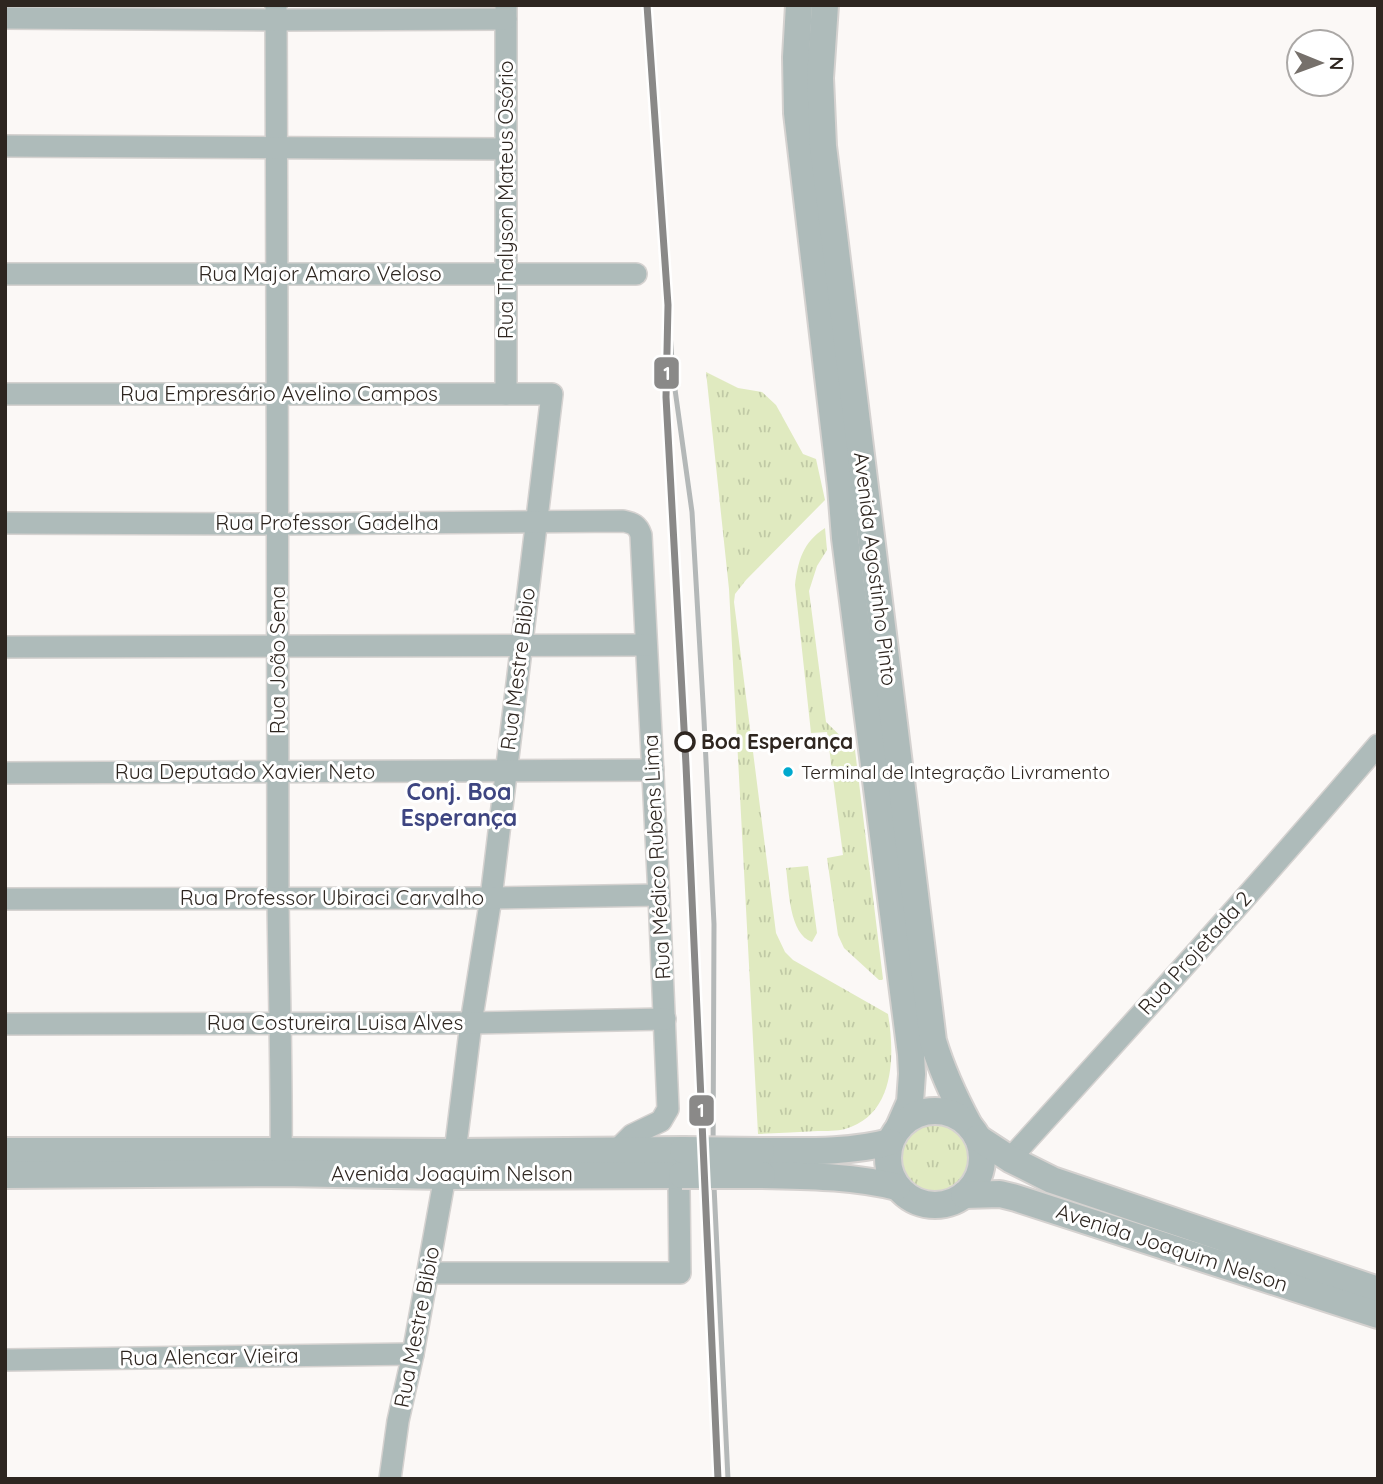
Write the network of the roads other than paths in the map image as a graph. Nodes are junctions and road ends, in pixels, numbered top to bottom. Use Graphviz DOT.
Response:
graph roads {
  1 [pos="799,5"];
  2 [pos="825,5"];
  3 [pos="506,12"];
  4 [pos="276,13"];
  5 [pos="5,19"];
  6 [pos="5,146"];
  7 [pos="278,148"];
  8 [pos="506,149"];
  9 [pos="5,274"];
  10 [pos="278,274"];
  11 [pos="506,274"];
  12 [pos="636,274"];
  13 [pos="5,394"];
  14 [pos="276,394"];
  15 [pos="506,394"];
  16 [pos="552,394"];
  17 [pos="537,521"];
  18 [pos="5,523"];
  19 [pos="277,524"];
  20 [pos="641,535"];
  21 [pos="646,645"];
  22 [pos="278,646"];
  23 [pos="522,646"];
  24 [pos="5,647"];
  25 [pos="1378,745"];
  26 [pos="653,770"];
  27 [pos="278,772"];
  28 [pos="505,772"];
  29 [pos="5,773"];
  30 [pos="659,895"];
  31 [pos="5,898"];
  32 [pos="278,898"];
  33 [pos="491,898"];
  34 [pos="664,1019"];
  35 [pos="471,1023"];
  36 [pos="5,1024"];
  37 [pos="281,1024"];
  38 [pos="973,1131"];
  39 [pos="894,1135"];
  40 [pos="5,1151"];
  41 [pos="616,1151"];
  42 [pos="1010,1159"];
  43 [pos="281,1162"];
  44 [pos="761,1163"];
  45 [pos="450,1164"];
  46 [pos="682,1172"];
  47 [pos="5,1175"];
  48 [pos="897,1187"];
  49 [pos="964,1195"];
  50 [pos="428,1272"];
  51 [pos="1378,1290"];
  52 [pos="1378,1315"];
  53 [pos="413,1354"];
  54 [pos="5,1360"];
  55 [pos="390,1479"];
  1 -- 39 [label="main road, Avenida Agostinho Pinto"];
  2 -- 38 [label="main road, Avenida Agostinho Pinto"];
  3 -- 4 [label="street"];
  3 -- 8 [label="street, Rua Thalyson Mateus Osório"];
  4 -- 5 [label="street"];
  4 -- 7 [label="street, Rua João Sena"];
  6 -- 7 [label="street"];
  7 -- 8 [label="street"];
  7 -- 10 [label="street, Rua João Sena"];
  8 -- 11 [label="street, Rua Thalyson Mateus Osório"];
  9 -- 10 [label="street, Rua Major Amaro Veloso"];
  10 -- 11 [label="street, Rua Major Amaro Veloso"];
  10 -- 14 [label="street, Rua João Sena"];
  11 -- 12 [label="street, Rua Major Amaro Veloso"];
  11 -- 15 [label="street, Rua Thalyson Mateus Osório"];
  13 -- 14 [label="street, Rua Empresário Avelino Campos"];
  14 -- 15 [label="street, Rua Empresário Avelino Campos"];
  14 -- 19 [label="street, Rua João Sena"];
  15 -- 16 [label="street, Rua Empresário Avelino Campos"];
  16 -- 17 [label="street, Rua Mestre Bibio"];
  17 -- 19 [label="street, Rua Professor Gadelha"];
  17 -- 20 [label="street, Rua Professor Gadelha"];
  17 -- 23 [label="street, Rua Mestre Bibio"];
  18 -- 19 [label="street, Rua Professor Gadelha"];
  19 -- 22 [label="street, Rua João Sena"];
  20 -- 21 [label="street, Rua Médico Rubens Lima"];
  21 -- 23 [label="street"];
  21 -- 26 [label="street, Rua Médico Rubens Lima"];
  22 -- 23 [label="street"];
  22 -- 24 [label="street"];
  22 -- 27 [label="street, Rua João Sena"];
  23 -- 28 [label="street, Rua Mestre Bibio"];
  25 -- 42 [label="street, Rua Projetada 2"];
  26 -- 28 [label="street, Rua Deputado Xavier Neto"];
  26 -- 30 [label="street, Rua Médico Rubens Lima"];
  27 -- 28 [label="street, Rua Deputado Xavier Neto"];
  27 -- 29 [label="street, Rua Deputado Xavier Neto"];
  27 -- 32 [label="street, Rua João Sena"];
  28 -- 33 [label="street, Rua Mestre Bibio"];
  30 -- 33 [label="street, Rua Professor Ubiraci Carvalho"];
  30 -- 34 [label="street, Rua Médico Rubens Lima"];
  31 -- 32 [label="street, Rua Professor Ubiraci Carvalho"];
  32 -- 33 [label="street, Rua Professor Ubiraci Carvalho"];
  32 -- 37 [label="street, Rua João Sena"];
  33 -- 35 [label="street, Rua Mestre Bibio"];
  34 -- 35 [label="street, Rua Costureira Luisa Alves"];
  34 -- 41 [label="street, Rua Médico Rubens Lima"];
  35 -- 37 [label="street, Rua Costureira Luisa Alves"];
  35 -- 45 [label="street, Rua Mestre Bibio"];
  36 -- 37 [label="street, Rua Costureira Luisa Alves"];
  37 -- 43 [label="street, Rua João Sena"];
  38 -- 39 [label="main road"];
  38 -- 42 [label="main road, Avenida Joaquim Nelson"];
  38 -- 49 [label="main road"];
  39 -- 44 [label="main road, Avenida Joaquim Nelson"];
  39 -- 48 [label="main road"];
  40 -- 43 [label="main road, Avenida Joaquim Nelson"];
  41 -- 45 [label="main road, Avenida Joaquim Nelson"];
  41 -- 46 [label="main road, Avenida Joaquim Nelson"];
  42 -- 51 [label="main road, Avenida Joaquim Nelson"];
  43 -- 45 [label="main road, Avenida Joaquim Nelson"];
  43 -- 47 [label="main road, Avenida Joaquim Nelson"];
  44 -- 46 [label="main road, Avenida Joaquim Nelson, bridge"];
  44 -- 48 [label="main road, Avenida Joaquim Nelson"];
  45 -- 46 [label="main road, Avenida Joaquim Nelson"];
  45 -- 50 [label="street, Rua Mestre Bibio"];
  46 -- 50 [label="street"];
  48 -- 49 [label="main road"];
  49 -- 52 [label="main road, Avenida Joaquim Nelson"];
  50 -- 53 [label="street, Rua Mestre Bibio"];
  53 -- 54 [label="street, Rua Alencar Vieira"];
  53 -- 55 [label="street, Rua Mestre Bibio"];
}
